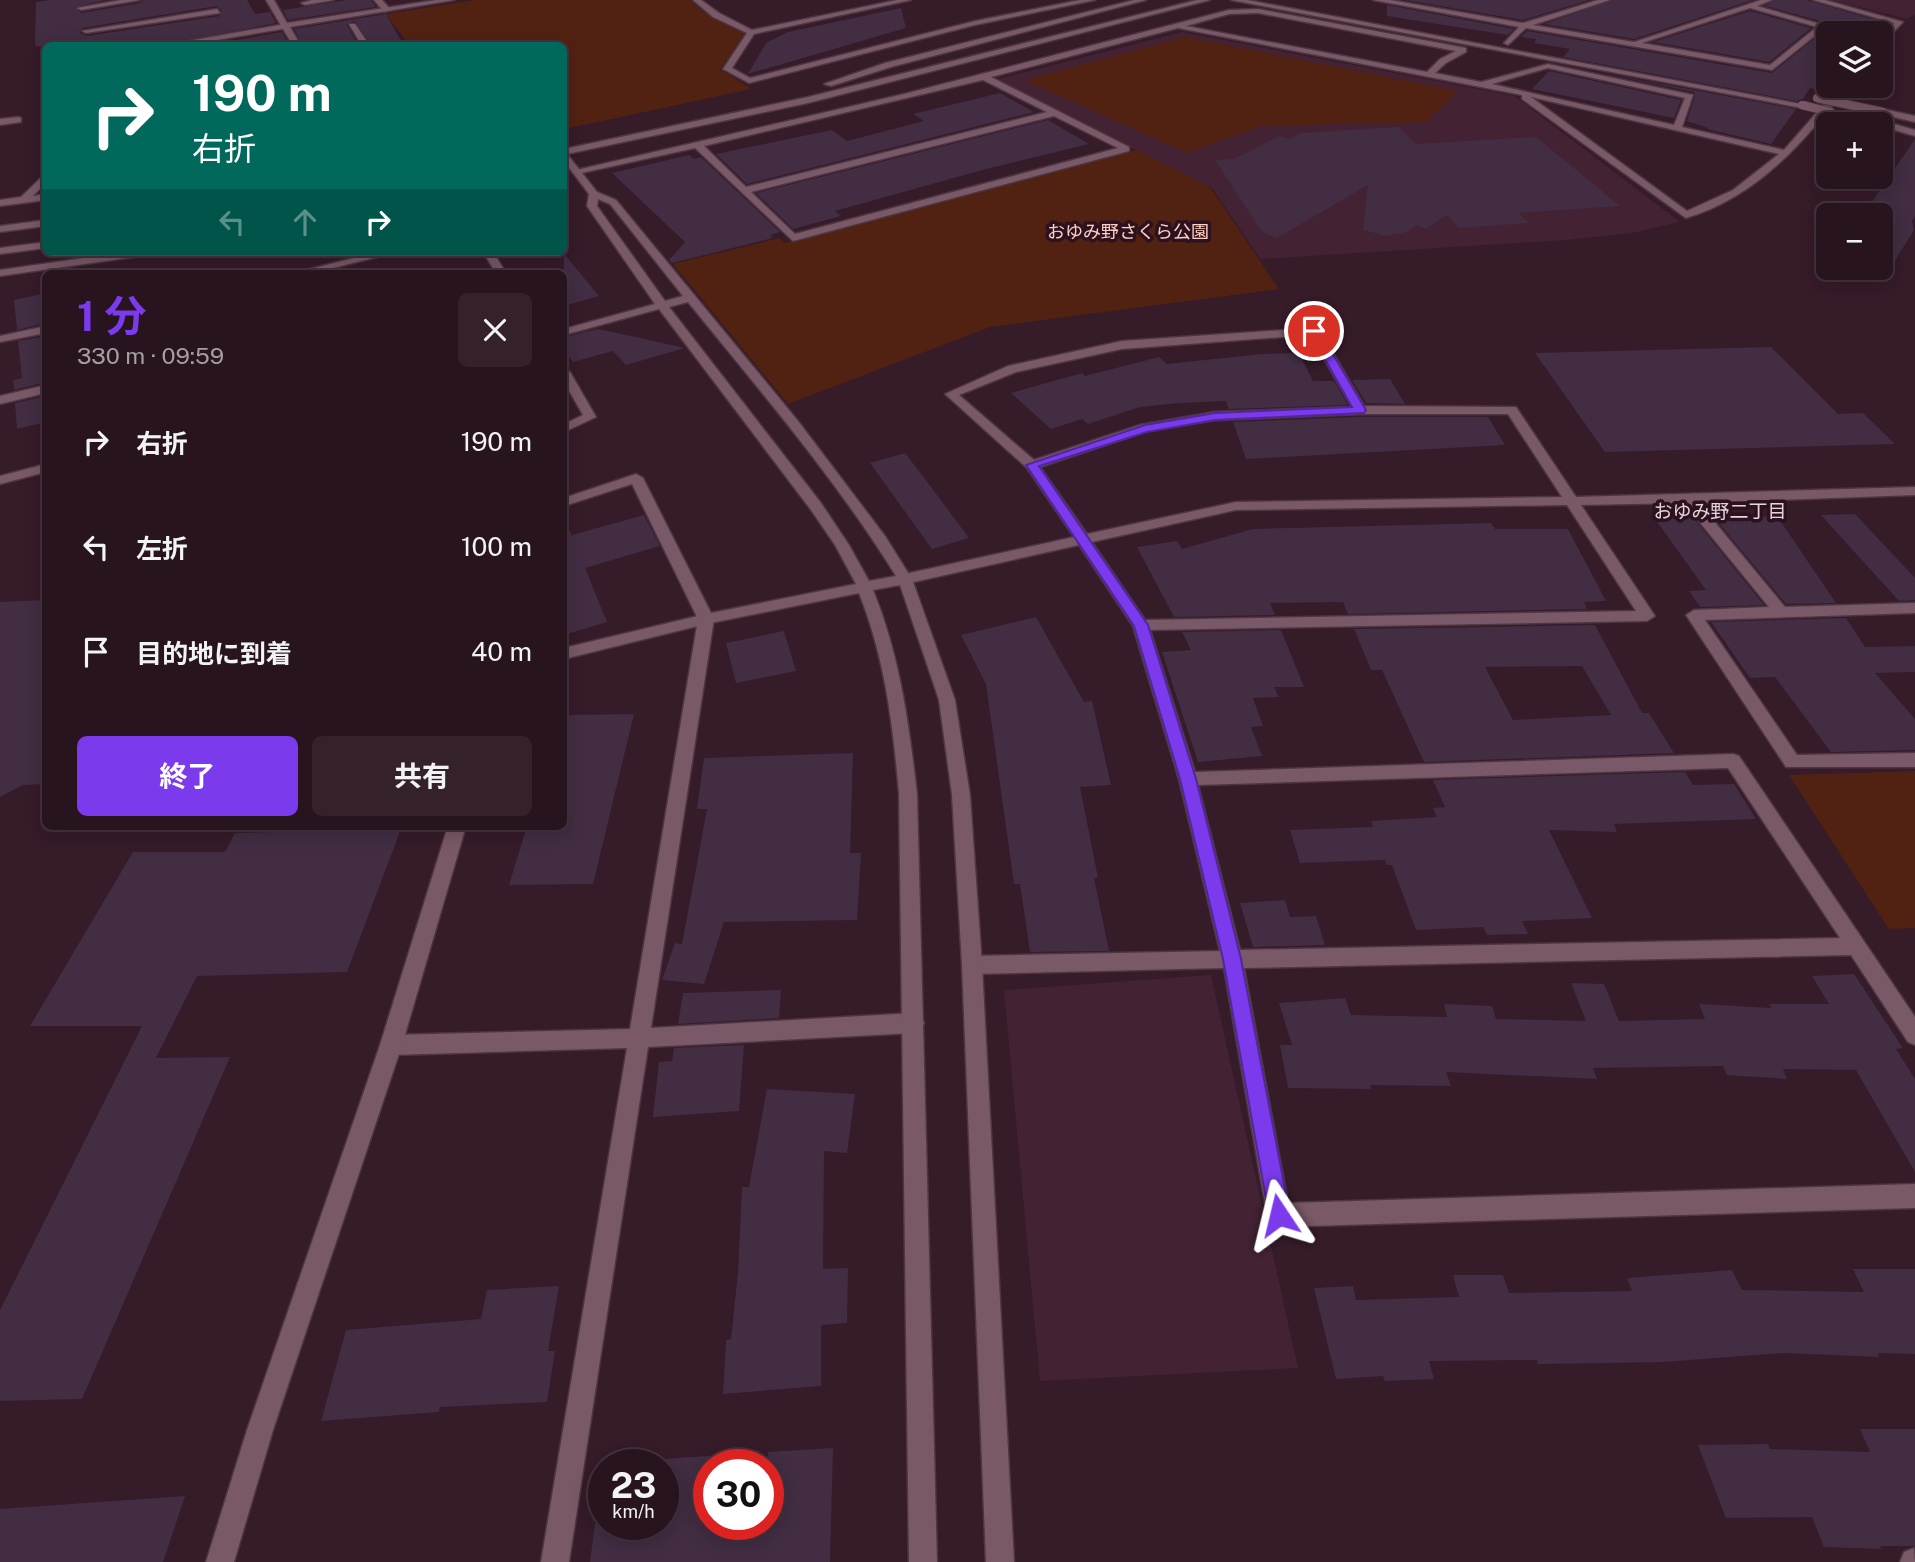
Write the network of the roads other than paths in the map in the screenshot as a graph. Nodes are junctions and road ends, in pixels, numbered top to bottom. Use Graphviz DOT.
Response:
graph roads {
  1 [pos="136,0"];
  2 [pos="209,0"];
  3 [pos="270,0"];
  4 [pos="330,0"];
  5 [pos="378,0"];
  6 [pos="450,0"];
  7 [pos="714,0"];
  8 [pos="907,0"];
  9 [pos="1091,0"];
  10 [pos="1142,0"];
  11 [pos="1177,0"];
  12 [pos="1206,0"];
  13 [pos="1237,0"];
  14 [pos="1262,0"];
  15 [pos="1377,0"];
  16 [pos="1434,0"];
  17 [pos="1606,0"];
  18 [pos="1768,0"];
  19 [pos="1817,0"];
  20 [pos="699,1"];
  21 [pos="304,3"];
  22 [pos="80,4"];
  23 [pos="1413,6"];
  24 [pos="1751,6"];
  25 [pos="387,10"];
  26 [pos="217,11"];
  27 [pos="1524,25"];
  28 [pos="285,26"];
  29 [pos="352,26"];
  30 [pos="1177,26"];
  31 [pos="1893,29"];
  32 [pos="751,32"];
  33 [pos="226,36"];
  34 [pos="197,42"];
  35 [pos="294,42"];
  36 [pos="363,42"];
  37 [pos="1508,43"];
  38 [pos="1634,44"];
  39 [pos="1428,75"];
  40 [pos="984,77"];
  41 [pos="1481,85"];
  42 [pos="822,86"];
  43 [pos="1519,93"];
  44 [pos="1834,98"];
  45 [pos="808,100"];
  46 [pos="1055,113"];
  47 [pos="1915,117"];
  48 [pos="18,120"];
  49 [pos="0,122"];
  50 [pos="1677,129"];
  51 [pos="1915,131"];
  52 [pos="567,141"];
  53 [pos="698,146"];
  54 [pos="567,153"];
  55 [pos="1787,153"];
  56 [pos="567,158"];
  57 [pos="577,171"];
  58 [pos="42,180"];
  59 [pos="744,191"];
  60 [pos="594,194"];
  61 [pos="42,198"];
  62 [pos="24,200"];
  63 [pos="0,203"];
  64 [pos="42,215"];
  65 [pos="0,220"];
  66 [pos="42,224"];
  67 [pos="0,229"];
  68 [pos="42,236"];
  69 [pos="0,241"];
  70 [pos="42,246"];
  71 [pos="0,251"];
  72 [pos="121,256"];
  73 [pos="374,256"];
  74 [pos="312,270"];
  75 [pos="0,273"];
  76 [pos="690,298"];
  77 [pos="660,306"];
  78 [pos="42,330"];
  79 [pos="567,331"];
  80 [pos="0,339"];
  81 [pos="567,377"];
  82 [pos="42,390"];
  83 [pos="0,400"];
  84 [pos="1360,410"];
  85 [pos="567,427"];
  86 [pos="1032,465"];
  87 [pos="42,469"];
  88 [pos="0,480"];
  89 [pos="1915,491"];
  90 [pos="1568,499"];
  91 [pos="1688,499"];
  92 [pos="567,501"];
  93 [pos="1084,540"];
  94 [pos="905,579"];
  95 [pos="864,586"];
  96 [pos="1915,608"];
  97 [pos="1781,612"];
  98 [pos="706,619"];
  99 [pos="1141,625"];
  100 [pos="567,653"];
  101 [pos="1915,760"];
  102 [pos="1188,779"];
  103 [pos="456,830"];
  104 [pos="1857,946"];
  105 [pos="1232,959"];
  106 [pos="972,965"];
  107 [pos="914,1023"];
  108 [pos="1915,1035"];
  109 [pos="640,1038"];
  110 [pos="391,1045"];
  111 [pos="1915,1196"];
  112 [pos="220,1562"];
  113 [pos="555,1562"];
  114 [pos="923,1562"];
  115 [pos="1000,1562"];
  1 -- 22 [label="street"];
  2 -- 26 [label="street"];
  3 -- 28 [label="street"];
  4 -- 21 [label="street"];
  5 -- 25 [label="street"];
  6 -- 25 [label="street"];
  7 -- 20 [label="street"];
  8 -- 32 [label="street"];
  9 -- 32 [label="street"];
  10 -- 42 [label="street"];
  11 -- 42 [label="street"];
  12 -- 45 [label="street"];
  13 -- 45 [label="street"];
  13 -- 51 [label="street, bridge"];
  14 -- 37 [label="street"];
  15 -- 23 [label="street"];
  16 -- 23 [label="street"];
  17 -- 27 [label="street"];
  18 -- 24 [label="street"];
  19 -- 31 [label="street"];
  20 -- 32 [label="street"];
  22 -- 26 [label="street"];
  23 -- 27 [label="street"];
  24 -- 38 [label="street"];
  24 -- 38 [label="street"];
  25 -- 28 [label="street"];
  26 -- 33 [label="street"];
  27 -- 37 [label="street"];
  27 -- 38 [label="street"];
  28 -- 33 [label="street"];
  28 -- 35 [label="street"];
  29 -- 36 [label="street"];
  30 -- 39 [label="street"];
  30 -- 39 [label="street"];
  30 -- 40 [label="street"];
  33 -- 34 [label="street"];
  37 -- 47 [label="street, bridge"];
  39 -- 41 [label="street"];
  40 -- 46 [label="street"];
  40 -- 53 [label="street"];
  41 -- 43 [label="street"];
  41 -- 50 [label="street"];
  42 -- 52 [label="street"];
  43 -- 50 [label="street"];
  43 -- 55 [label="street"];
  44 -- 55 [label="street"];
  45 -- 54 [label="street"];
  46 -- 59 [label="street"];
  46 -- 59 [label="street"];
  48 -- 49 [label="street"];
  50 -- 55 [label="street"];
  53 -- 57 [label="street"];
  53 -- 59 [label="street"];
  56 -- 57 [label="street"];
  57 -- 60 [label="street"];
  58 -- 62 [label="street"];
  60 -- 76 [label="street"];
  60 -- 77 [label="street"];
  61 -- 62 [label="street"];
  62 -- 63 [label="street"];
  64 -- 65 [label="street"];
  66 -- 67 [label="street"];
  68 -- 69 [label="street"];
  70 -- 71 [label="street"];
  72 -- 75 [label="street"];
  73 -- 74 [label="street"];
  76 -- 77 [label="street"];
  76 -- 94 [label="street"];
  77 -- 79 [label="street"];
  77 -- 95 [label="street"];
  78 -- 80 [label="street"];
  81 -- 85 [label="street"];
  82 -- 83 [label="street"];
  84 -- 86 [label="street"];
  84 -- 86 [label="street"];
  84 -- 90 [label="street"];
  86 -- 93 [label="street"];
  87 -- 88 [label="street"];
  89 -- 91 [label="street"];
  90 -- 91 [label="street"];
  90 -- 93 [label="street"];
  90 -- 99 [label="street"];
  91 -- 97 [label="street"];
  92 -- 98 [label="street"];
  93 -- 94 [label="street"];
  93 -- 99 [label="street"];
  94 -- 95 [label="street"];
  94 -- 106 [label="street"];
  95 -- 98 [label="street"];
  95 -- 107 [label="street"];
  96 -- 97 [label="street"];
  97 -- 101 [label="street"];
  98 -- 100 [label="street"];
  98 -- 109 [label="street"];
  99 -- 102 [label="street"];
  102 -- 104 [label="street"];
  102 -- 105 [label="street"];
  103 -- 110 [label="street"];
  104 -- 105 [label="street"];
  104 -- 108 [label="street"];
  105 -- 106 [label="street"];
  105 -- 111 [label="street"];
  106 -- 115 [label="street"];
  107 -- 109 [label="street"];
  107 -- 114 [label="street"];
  109 -- 110 [label="street"];
  109 -- 113 [label="street"];
  110 -- 112 [label="street"];
}
